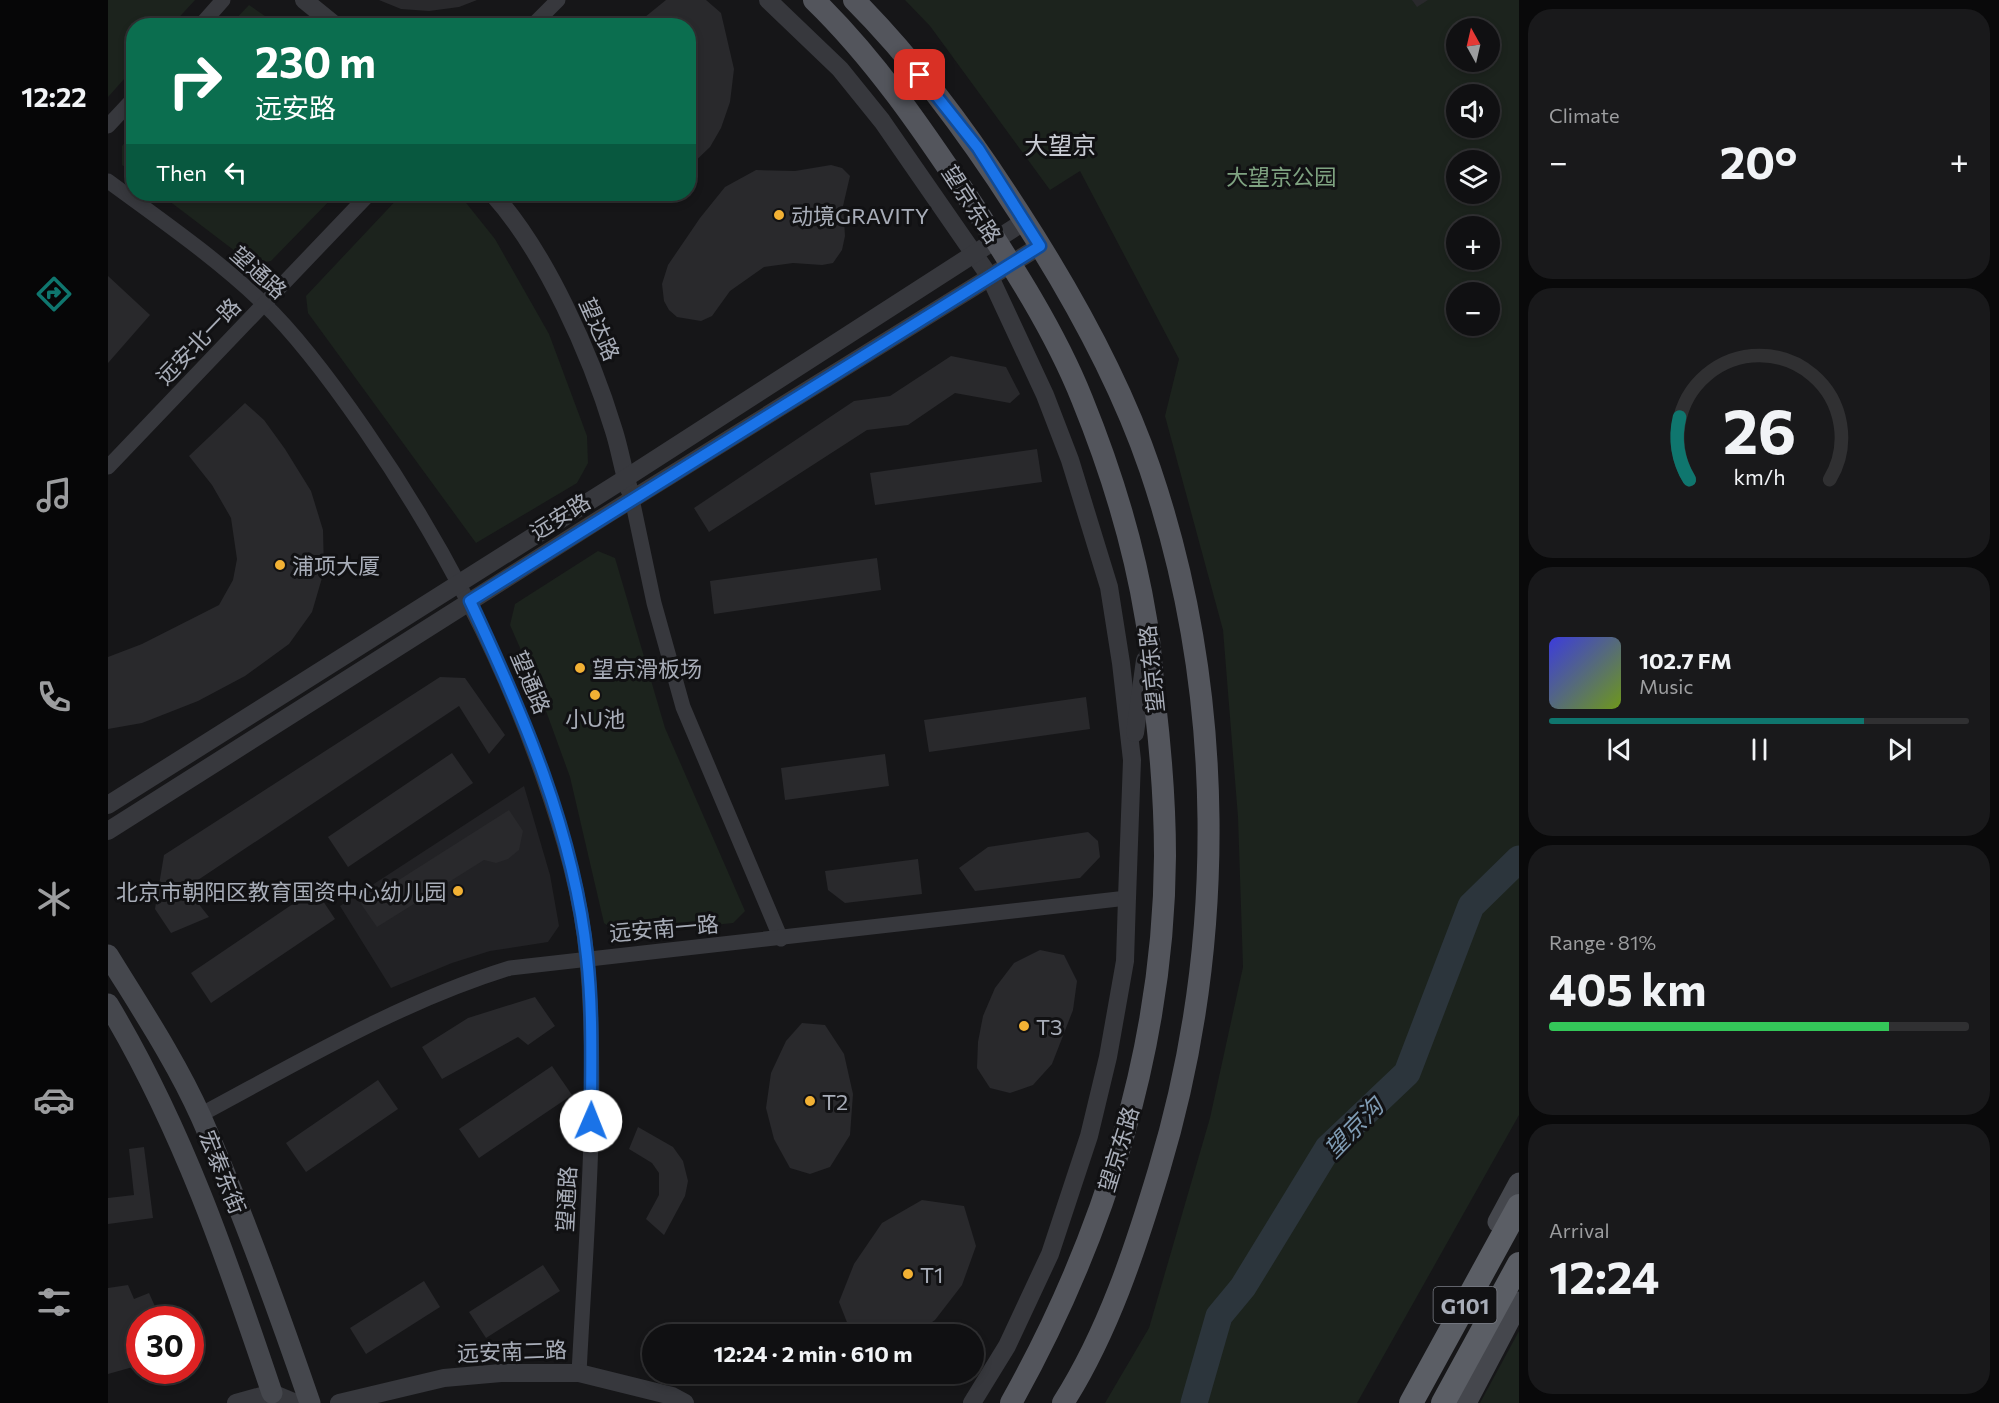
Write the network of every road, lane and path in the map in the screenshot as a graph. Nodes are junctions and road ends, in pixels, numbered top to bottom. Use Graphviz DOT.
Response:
graph roads {
  1 [pos="223,0"];
  2 [pos="304,0"];
  3 [pos="558,0"];
  4 [pos="768,0"];
  5 [pos="814,0"];
  6 [pos="854,0"];
  7 [pos="207,18"];
  8 [pos="326,18"];
  9 [pos="540,18"];
  10 [pos="126,107"];
  11 [pos="108,126"];
  12 [pos="108,181"];
  13 [pos="126,194"];
  14 [pos="135,201"];
  15 [pos="362,201"];
  16 [pos="498,201"];
  17 [pos="1024,221"];
  18 [pos="996,241"];
  19 [pos="1040,246"];
  20 [pos="975,254"];
  21 [pos="1011,264"];
  22 [pos="990,277"];
  23 [pos="265,304"];
  24 [pos="108,467"];
  25 [pos="626,478"];
  26 [pos="632,499"];
  27 [pos="459,583"];
  28 [pos="470,601"];
  29 [pos="1148,637"];
  30 [pos="1131,760"];
  31 [pos="108,805"];
  32 [pos="108,831"];
  33 [pos="1127,898"];
  34 [pos="781,939"];
  35 [pos="108,955"];
  36 [pos="587,958"];
  37 [pos="108,1004"];
  38 [pos="200,1115"];
  39 [pos="1519,1183"];
  40 [pos="1519,1206"];
  41 [pos="1519,1264"];
  42 [pos="1519,1302"];
  43 [pos="579,1373"];
  44 [pos="273,1398"];
  45 [pos="236,1403"];
  46 [pos="296,1403"];
  47 [pos="310,1403"];
  48 [pos="339,1403"];
  49 [pos="685,1403"];
  50 [pos="972,1403"];
  51 [pos="1011,1403"];
  52 [pos="1063,1403"];
  53 [pos="1404,1403"];
  54 [pos="1411,1403"];
  55 [pos="1443,1403"];
  56 [pos="1466,1403"];
  1 -- 7 [label="street"];
  2 -- 8 [label="street"];
  3 -- 9 [label="street"];
  4 -- 20 [label="street"];
  5 -- 18 [label="main road, 望京东路"];
  6 -- 17 [label="main road, 望京东路"];
  10 -- 11 [label="street"];
  12 -- 13 [label="street, 望通路"];
  14 -- 23 [label="street, 望通路"];
  15 -- 23 [label="street, 远安北一路"];
  16 -- 25 [label="street, 望达路"];
  17 -- 18 [label="street, 远安路"];
  17 -- 19 [label="main road, 望京东路"];
  18 -- 20 [label="street, 远安路"];
  18 -- 21 [label="main road, 望京东路"];
  19 -- 21 [label="street, 远安路"];
  19 -- 52 [label="main road, 望京东路"];
  20 -- 22 [label="street"];
  20 -- 25 [label="street, 远安路"];
  21 -- 22 [label="street, 远安路"];
  21 -- 29 [label="main road, 望京东路"];
  22 -- 26 [label="street, 远安路"];
  22 -- 30 [label="street"];
  23 -- 24 [label="street, 远安北一路"];
  23 -- 27 [label="street, 望通路"];
  25 -- 26 [label="street, 望达路"];
  25 -- 27 [label="street, 远安路"];
  26 -- 28 [label="street, 远安路"];
  26 -- 34 [label="street"];
  27 -- 28 [label="street, 望通路"];
  27 -- 31 [label="street, 远安路"];
  28 -- 32 [label="street, 远安路"];
  28 -- 36 [label="street, 望通路"];
  29 -- 30 [label="street"];
  29 -- 51 [label="main road, 望京东路"];
  30 -- 33 [label="street"];
  33 -- 34 [label="street, 远安南一路"];
  33 -- 50 [label="street"];
  34 -- 36 [label="street, 远安南一路"];
  35 -- 38 [label="main road, 宏泰东街"];
  36 -- 38 [label="street, 远安南一路"];
  36 -- 43 [label="street, 望通路"];
  37 -- 44 [label="main road, 宏泰东街"];
  38 -- 47 [label="main road, 宏泰东街"];
  39 -- 53 [label="main road, G101"];
  40 -- 54 [label="highway, G101"];
  41 -- 55 [label="highway, G101"];
  42 -- 56 [label="main road, G101"];
  43 -- 48 [label="street, 远安南二路"];
  43 -- 49 [label="street, 远安南二路"];
  44 -- 45 [label="street"];
  44 -- 46 [label="street"];
}
